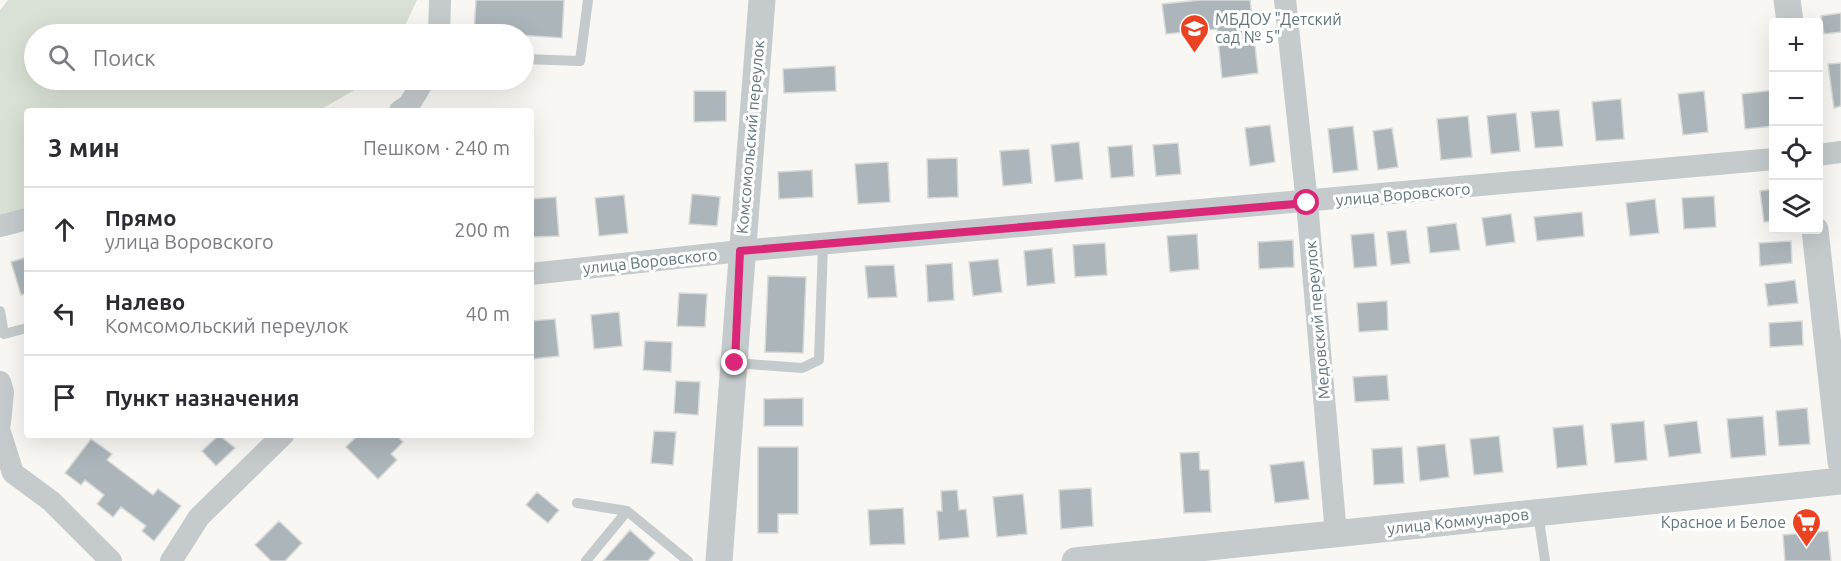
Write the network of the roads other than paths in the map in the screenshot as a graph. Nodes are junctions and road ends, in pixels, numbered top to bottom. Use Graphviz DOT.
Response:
graph roads {
  1 [pos="440,0"];
  2 [pos="588,0"];
  3 [pos="762,0"];
  4 [pos="1285,0"];
  5 [pos="1787,0"];
  6 [pos="1789,18"];
  7 [pos="439,24"];
  8 [pos="534,59"];
  9 [pos="418,90"];
  10 [pos="408,108"];
  11 [pos="1841,152"];
  12 [pos="1823,154"];
  13 [pos="1769,159"];
  14 [pos="1307,203"];
  15 [pos="24,220"];
  16 [pos="0,226"];
  17 [pos="1815,234"];
  18 [pos="823,245"];
  19 [pos="740,251"];
  20 [pos="534,274"];
  21 [pos="0,311"];
  22 [pos="24,328"];
  23 [pos="735,363"];
  24 [pos="0,382"];
  25 [pos="0,423"];
  26 [pos="0,432"];
  27 [pos="281,438"];
  28 [pos="1841,462"];
  29 [pos="1841,482"];
  30 [pos="577,502"];
  31 [pos="627,511"];
  32 [pos="1538,513"];
  33 [pos="1336,534"];
  34 [pos="111,561"];
  35 [pos="171,561"];
  36 [pos="586,561"];
  37 [pos="688,561"];
  38 [pos="719,561"];
  39 [pos="1075,561"];
  40 [pos="1545,561"];
  1 -- 7 [label="street"];
  2 -- 8 [label="lane"];
  3 -- 19 [label="street, Комсомольский переулок"];
  4 -- 14 [label="street, Медовский переулок"];
  5 -- 6 [label="street"];
  9 -- 10 [label="street"];
  11 -- 12 [label="street"];
  13 -- 14 [label="street, улица Воровского"];
  14 -- 18 [label="street, улица Воровского"];
  14 -- 33 [label="street, Медовский переулок"];
  15 -- 16 [label="street"];
  17 -- 28 [label="street"];
  18 -- 19 [label="street, улица Воровского"];
  18 -- 23 [label="lane"];
  19 -- 20 [label="street, улица Воровского"];
  19 -- 23 [label="street, Комсомольский переулок"];
  21 -- 22 [label="lane"];
  23 -- 38 [label="street, Комсомольский переулок"];
  24 -- 25 [label="street"];
  26 -- 34 [label="street"];
  27 -- 35 [label="street"];
  29 -- 32 [label="street, улица Коммунаров"];
  30 -- 31 [label="lane"];
  31 -- 36 [label="lane"];
  31 -- 37 [label="lane"];
  32 -- 33 [label="street, улица Коммунаров"];
  32 -- 40 [label="lane"];
  33 -- 39 [label="street, улица Коммунаров"];
}
